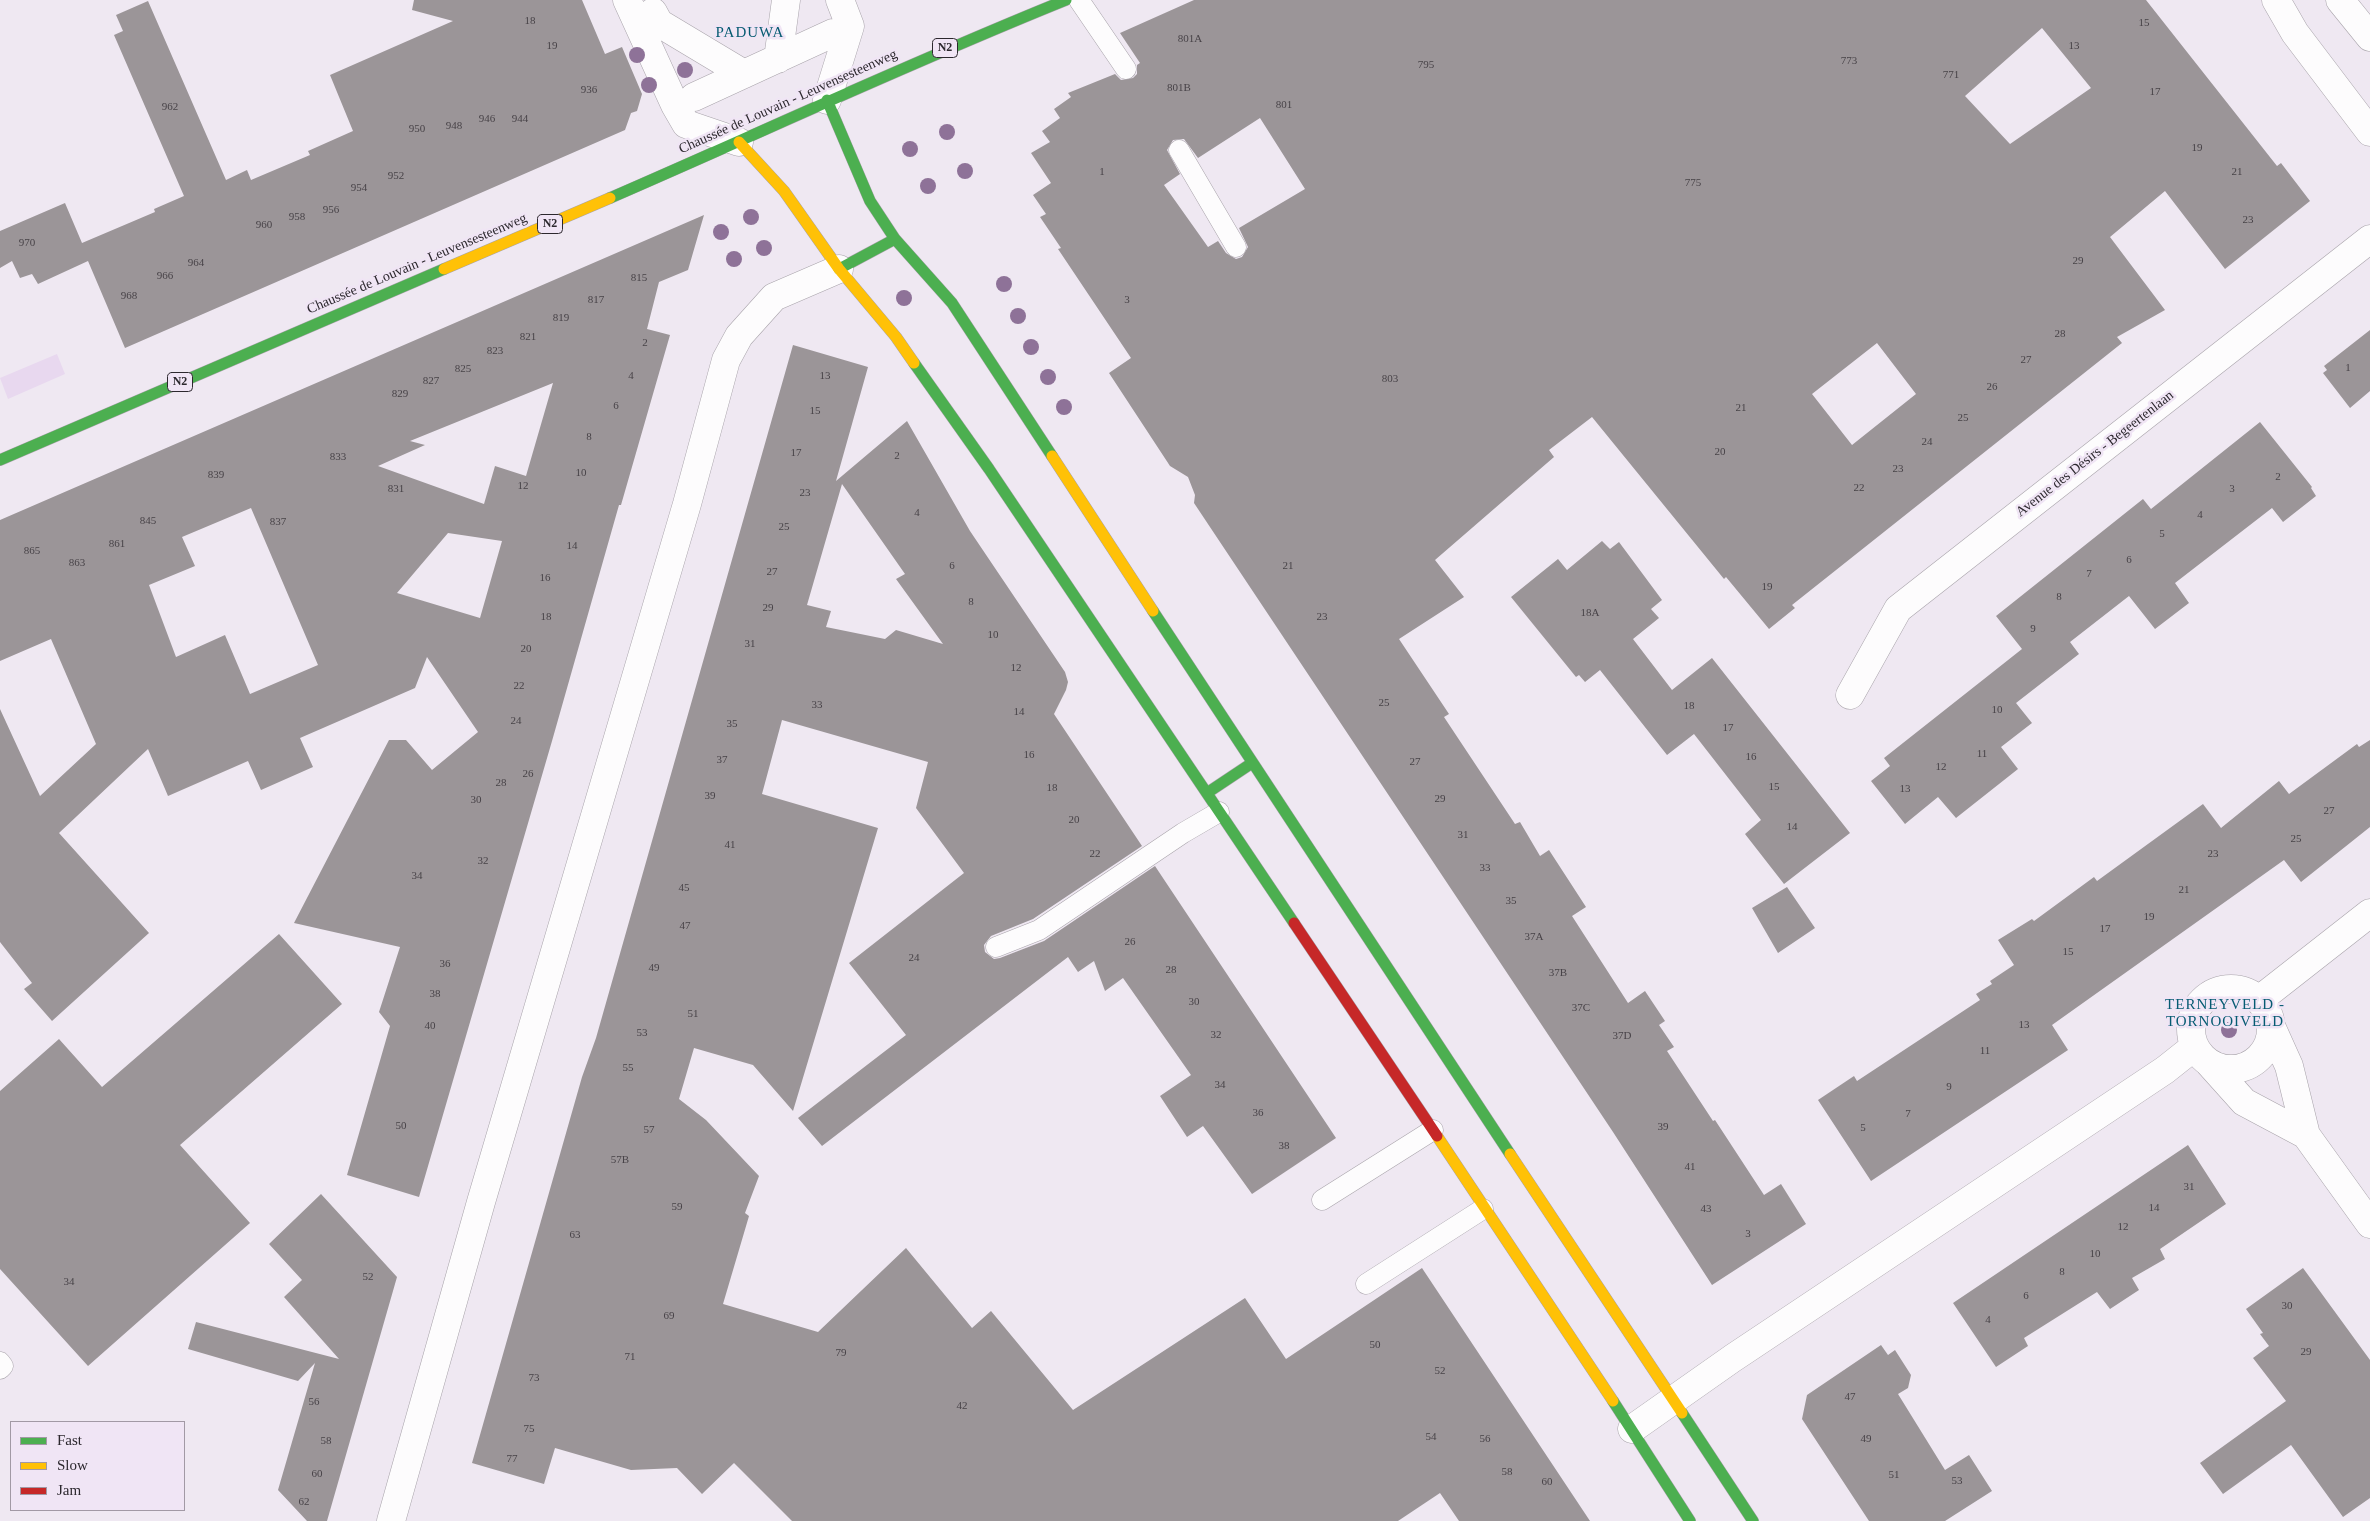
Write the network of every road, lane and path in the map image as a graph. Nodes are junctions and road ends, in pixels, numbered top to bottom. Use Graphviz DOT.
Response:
graph roads {
  1 [pos="627,0"];
  2 [pos="786,0"];
  3 [pos="840,0"];
  4 [pos="1066,0"];
  5 [pos="1079,0"];
  6 [pos="2276,0"];
  7 [pos="2340,0"];
  8 [pos="653,12"];
  9 [pos="833,33"];
  10 [pos="2370,36"];
  11 [pos="778,59"];
  12 [pos="1126,69"];
  13 [pos="744,74"];
  14 [pos="694,97"];
  15 [pos="826,100"];
  16 [pos="2370,132"];
  17 [pos="739,142"];
  18 [pos="1179,150"];
  19 [pos="895,239"];
  20 [pos="2370,239"];
  21 [pos="1236,246"];
  22 [pos="839,269"];
  23 [pos="0,460"];
  24 [pos="1850,695"];
  25 [pos="1252,763"];
  26 [pos="1207,793"];
  27 [pos="1219,812"];
  28 [pos="2370,913"];
  29 [pos="996,947"];
  30 [pos="2259,1000"];
  31 [pos="2271,1026"];
  32 [pos="2202,1055"];
  33 [pos="1433,1130"];
  34 [pos="2306,1135"];
  35 [pos="1322,1200"];
  36 [pos="1483,1209"];
  37 [pos="2370,1224"];
  38 [pos="1366,1284"];
  39 [pos="0,1362"];
  40 [pos="0,1369"];
  41 [pos="1673,1402"];
  42 [pos="1632,1429"];
  43 [pos="391,1521"];
  44 [pos="1690,1521"];
  45 [pos="1754,1521"];
  1 -- 17 [label="street"];
  2 -- 11 [label="street"];
  3 -- 15 [label="street"];
  4 -- 15 [label="street, Chaussée de Louvain - Leuvensesteenweg / N2"];
  5 -- 12 [label="lane"];
  6 -- 16 [label="street"];
  7 -- 10 [label="street"];
  8 -- 13 [label="street"];
  9 -- 11 [label="street"];
  11 -- 13 [label="street"];
  13 -- 14 [label="street"];
  15 -- 17 [label="street, Chaussée de Louvain - Leuvensesteenweg / N2"];
  15 -- 19 [label="street"];
  17 -- 22 [label="street"];
  17 -- 23 [label="street, Chaussée de Louvain - Leuvensesteenweg / N2"];
  18 -- 21 [label="lane"];
  19 -- 22 [label="street"];
  19 -- 25 [label="street"];
  20 -- 24 [label="street, Avenue des Désirs - Begeertenlaan"];
  22 -- 26 [label="street"];
  22 -- 43 [label="street"];
  25 -- 26 [label="street"];
  25 -- 41 [label="street"];
  26 -- 27 [label="street"];
  27 -- 29 [label="lane"];
  27 -- 33 [label="street"];
  28 -- 30 [label="street"];
  30 -- 31 [label="street"];
  30 -- 32 [label="street"];
  31 -- 32 [label="street"];
  31 -- 34 [label="street"];
  32 -- 34 [label="street"];
  32 -- 41 [label="street"];
  33 -- 35 [label="lane"];
  33 -- 36 [label="street"];
  34 -- 37 [label="street"];
  36 -- 38 [label="lane"];
  36 -- 42 [label="street"];
  39 -- 40 [label="lane"];
  41 -- 42 [label="street"];
  41 -- 45 [label="street"];
  42 -- 44 [label="street"];
}
